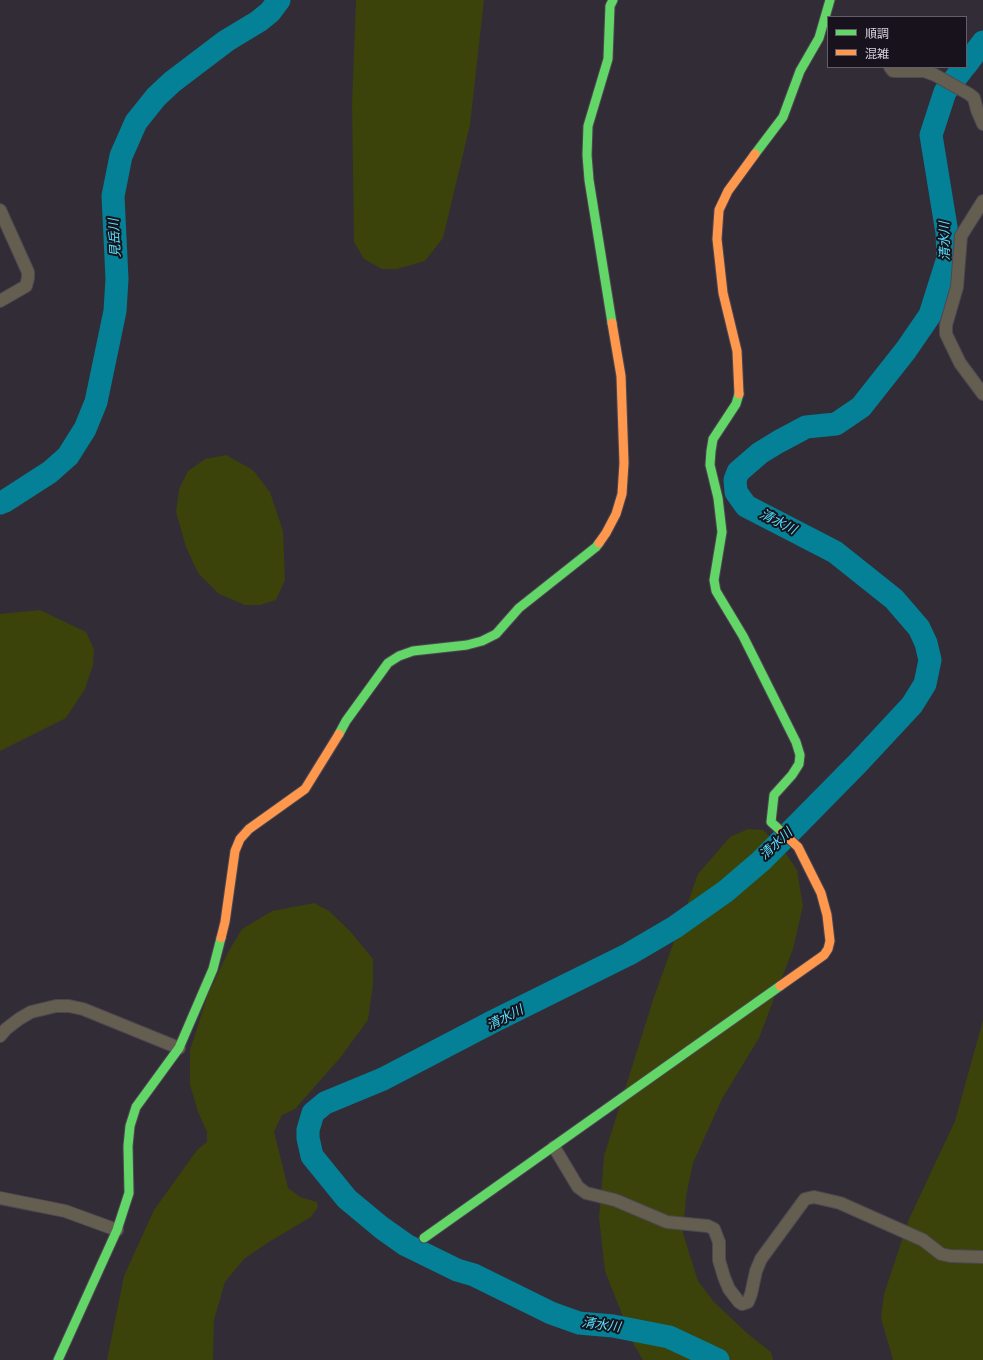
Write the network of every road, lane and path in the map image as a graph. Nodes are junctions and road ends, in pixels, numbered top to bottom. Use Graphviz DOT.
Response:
graph roads {
  1 [pos="613,0"];
  2 [pos="830,0"];
  3 [pos="827,16"];
  4 [pos="827,19"];
  5 [pos="824,38"];
  6 [pos="891,68"];
  7 [pos="983,124"];
  8 [pos="983,201"];
  9 [pos="0,210"];
  10 [pos="0,302"];
  11 [pos="983,394"];
  12 [pos="0,1036"];
  13 [pos="179,1048"];
  14 [pos="554,1147"];
  15 [pos="0,1198"];
  16 [pos="117,1230"];
  17 [pos="424,1238"];
  18 [pos="983,1257"];
  19 [pos="58,1360"];
  1 -- 13 [label="street"];
  2 -- 3 [label="street"];
  4 -- 5 [label="street"];
  5 -- 14 [label="street"];
  6 -- 7 [label="street"];
  8 -- 11 [label="street"];
  9 -- 10 [label="street"];
  12 -- 13 [label="street"];
  13 -- 16 [label="street"];
  14 -- 17 [label="street"];
  14 -- 18 [label="street"];
  15 -- 16 [label="street"];
  16 -- 19 [label="street"];
}
